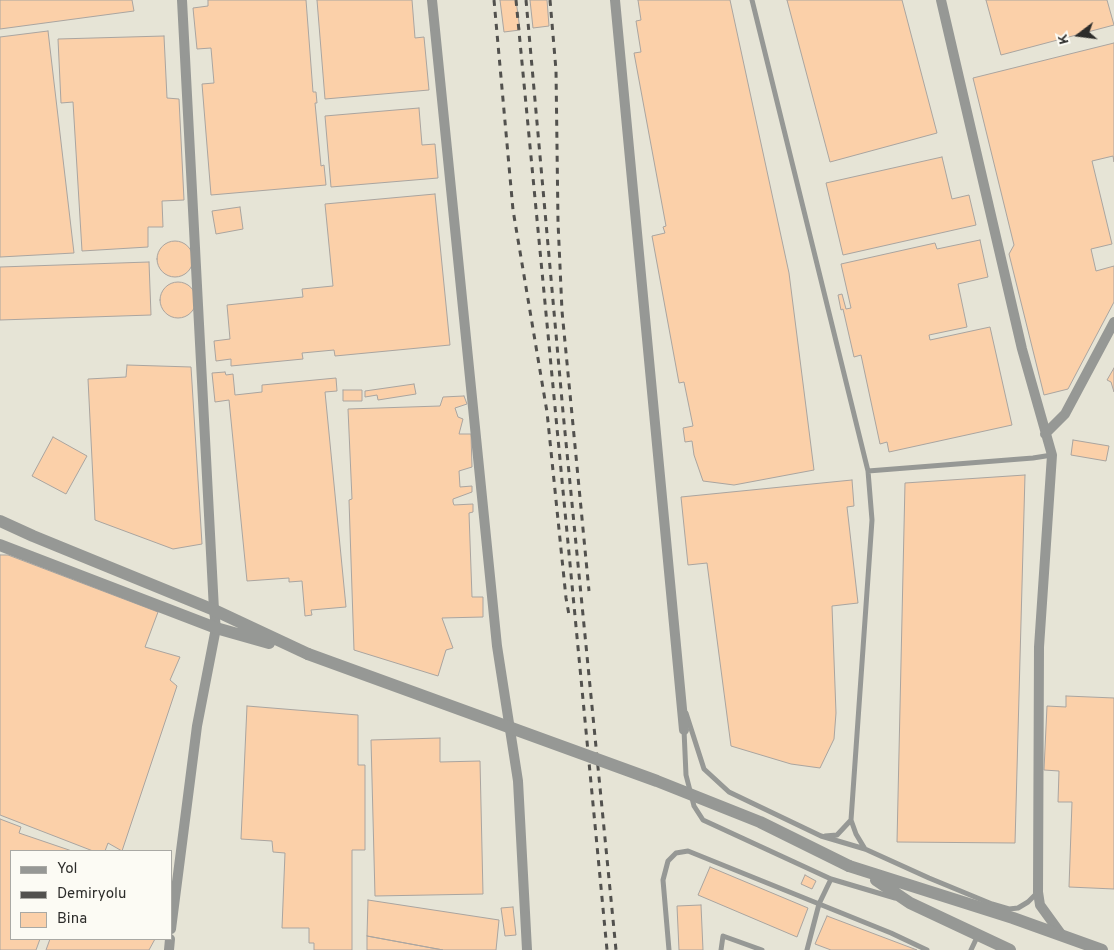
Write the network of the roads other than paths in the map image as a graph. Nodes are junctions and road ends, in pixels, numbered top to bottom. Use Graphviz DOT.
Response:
graph roads {
  1 [pos="182,0"];
  2 [pos="432,0"];
  3 [pos="615,0"];
  4 [pos="752,0"];
  5 [pos="941,0"];
  6 [pos="1114,322"];
  7 [pos="1045,434"];
  8 [pos="1052,455"];
  9 [pos="868,471"];
  10 [pos="0,521"];
  11 [pos="0,545"];
  12 [pos="214,610"];
  13 [pos="216,628"];
  14 [pos="308,654"];
  15 [pos="681,693"];
  16 [pos="684,730"];
  17 [pos="851,820"];
  18 [pos="821,836"];
  19 [pos="865,849"];
  20 [pos="864,872"];
  21 [pos="831,879"];
  22 [pos="1038,892"];
  23 [pos="910,903"];
  24 [pos="819,904"];
  25 [pos="172,921"];
  26 [pos="1061,934"];
  27 [pos="978,935"];
  28 [pos="527,950"];
  29 [pos="669,950"];
  30 [pos="721,950"];
  31 [pos="762,950"];
  32 [pos="807,950"];
  33 [pos="927,950"];
  34 [pos="971,950"];
  35 [pos="1010,950"];
  36 [pos="1102,950"];
  1 -- 12 [label="street"];
  2 -- 28 [label="street"];
  3 -- 15 [label="street"];
  4 -- 9 [label="lane"];
  5 -- 7 [label="street"];
  6 -- 7 [label="street"];
  7 -- 8 [label="street"];
  8 -- 9 [label="lane"];
  8 -- 22 [label="street"];
  9 -- 17 [label="lane"];
  10 -- 12 [label="street"];
  11 -- 13 [label="street"];
  12 -- 13 [label="street"];
  12 -- 14 [label="street"];
  13 -- 14 [label="street"];
  13 -- 25 [label="street"];
  14 -- 20 [label="street, bridge"];
  15 -- 16 [label="street"];
  15 -- 18 [label="lane"];
  16 -- 21 [label="lane"];
  17 -- 18 [label="lane"];
  17 -- 19 [label="lane"];
  18 -- 19 [label="lane"];
  19 -- 22 [label="lane"];
  20 -- 23 [label="street"];
  20 -- 26 [label="street"];
  21 -- 23 [label="lane"];
  21 -- 24 [label="lane"];
  22 -- 26 [label="street"];
  23 -- 27 [label="street"];
  24 -- 29 [label="lane"];
  24 -- 32 [label="lane"];
  24 -- 33 [label="lane"];
  26 -- 36 [label="street"];
  27 -- 34 [label="lane"];
  27 -- 35 [label="street"];
  30 -- 31 [label="lane"];
}
